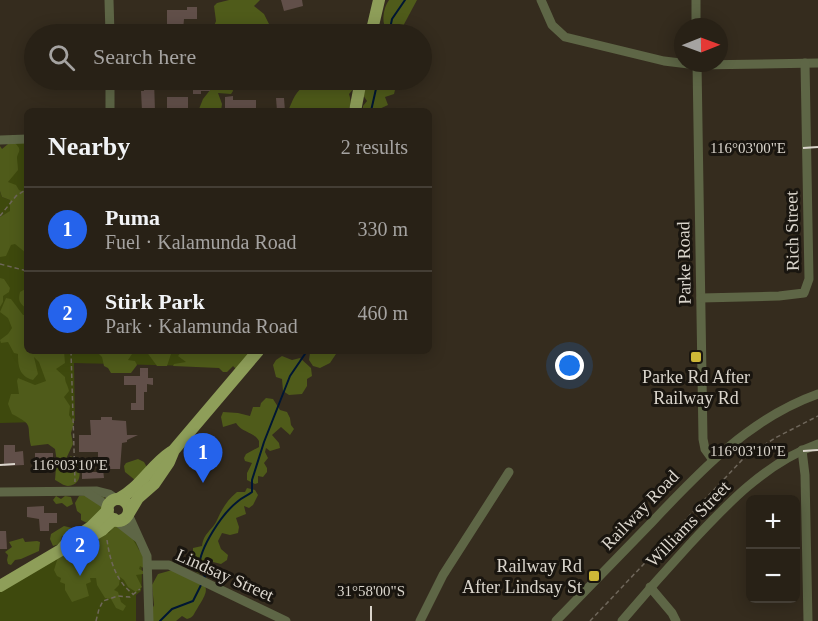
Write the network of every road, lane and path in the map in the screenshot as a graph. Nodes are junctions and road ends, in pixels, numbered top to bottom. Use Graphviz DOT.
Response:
graph roads {
  1 [pos="110,0"];
  2 [pos="379,0"];
  3 [pos="541,0"];
  4 [pos="696,0"];
  5 [pos="696,18"];
  6 [pos="110,24"];
  7 [pos="373,24"];
  8 [pos="674,62"];
  9 [pos="805,63"];
  10 [pos="818,63"];
  11 [pos="728,64"];
  12 [pos="697,72"];
  13 [pos="110,90"];
  14 [pos="360,90"];
  15 [pos="110,108"];
  16 [pos="356,108"];
  17 [pos="0,140"];
  18 [pos="24,140"];
  19 [pos="24,191"];
  20 [pos="0,216"];
  21 [pos="0,264"];
  22 [pos="24,270"];
  23 [pos="701,298"];
  24 [pos="71,354"];
  25 [pos="255,354"];
  26 [pos="818,394"];
  27 [pos="818,416"];
  28 [pos="818,444"];
  29 [pos="174,450"];
  30 [pos="802,450"];
  31 [pos="713,460"];
  32 [pos="510,472"];
  33 [pos="75,482"];
  34 [pos="0,492"];
  35 [pos="113,509"];
  36 [pos="129,514"];
  37 [pos="107,534"];
  38 [pos="142,542"];
  39 [pos="149,565"];
  40 [pos="0,586"];
  41 [pos="650,587"];
  42 [pos="143,588"];
  43 [pos="133,594"];
  44 [pos="96,621"];
  45 [pos="149,621"];
  46 [pos="286,621"];
  47 [pos="420,621"];
  48 [pos="556,621"];
  49 [pos="590,621"];
  50 [pos="622,621"];
  51 [pos="676,621"];
  52 [pos="808,621"];
  1 -- 6 [label="street"];
  2 -- 7 [label="main road"];
  3 -- 8 [label="street"];
  4 -- 5 [label="street"];
  9 -- 10 [label="street"];
  9 -- 11 [label="street"];
  9 -- 23 [label="street, Rich Street"];
  12 -- 23 [label="street, Parke Road"];
  13 -- 15 [label="street"];
  14 -- 16 [label="main road"];
  17 -- 18 [label="street"];
  19 -- 20 [label="path"];
  21 -- 22 [label="path"];
  23 -- 31 [label="street, Parke Road"];
  24 -- 33 [label="path"];
  25 -- 29 [label="main road"];
  26 -- 31 [label="street, Railway Road"];
  27 -- 49 [label="path"];
  28 -- 30 [label="street, Williams Street"];
  29 -- 35 [label="main road"];
  29 -- 36 [label="main road"];
  30 -- 41 [label="street, Williams Street"];
  30 -- 52 [label="street"];
  31 -- 48 [label="street, Railway Road"];
  32 -- 47 [label="street"];
  34 -- 35 [label="street"];
  35 -- 36 [label="main road"];
  35 -- 36 [label="main road"];
  35 -- 38 [label="street"];
  35 -- 40 [label="main road"];
  36 -- 38 [label="street"];
  37 -- 43 [label="path"];
  38 -- 39 [label="street"];
  39 -- 45 [label="street"];
  39 -- 46 [label="street, Lindsay Street"];
  41 -- 50 [label="street, Williams Street"];
  41 -- 51 [label="street"];
  42 -- 43 [label="path"];
  43 -- 44 [label="path"];
}
